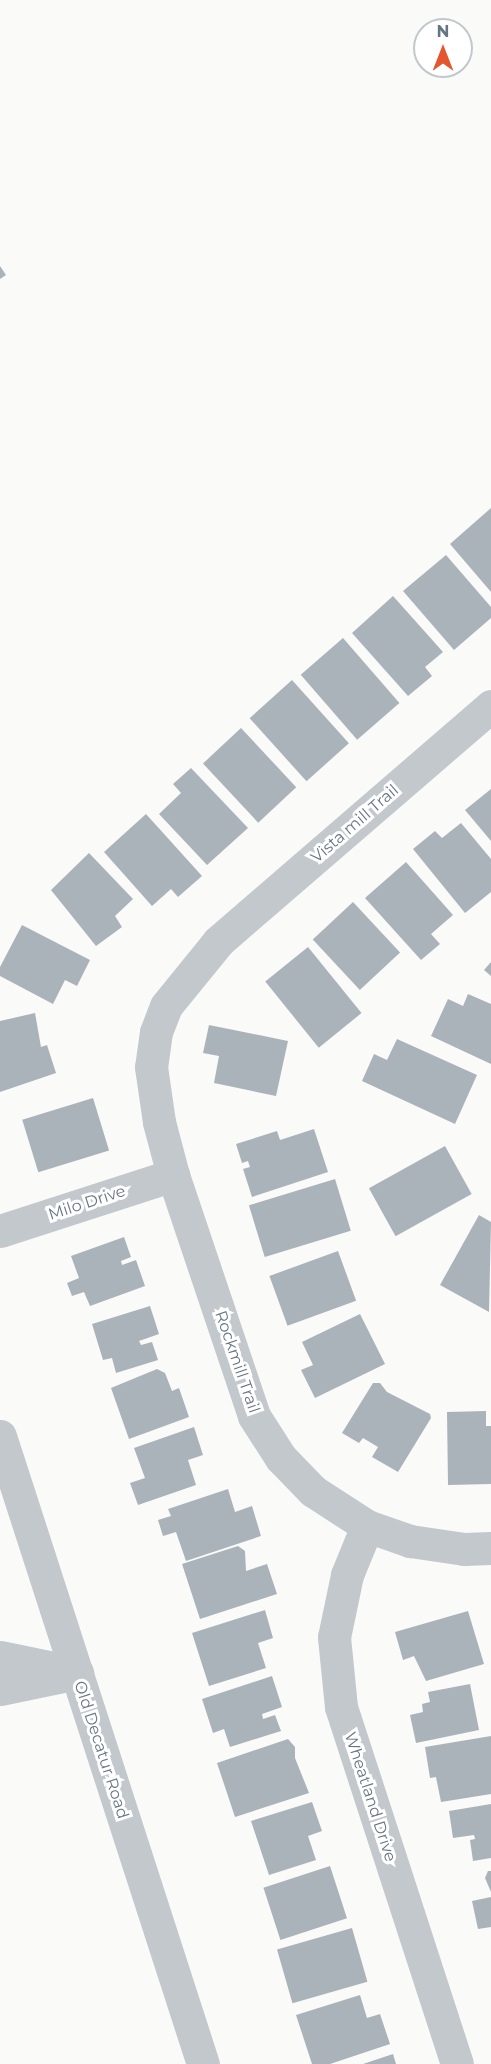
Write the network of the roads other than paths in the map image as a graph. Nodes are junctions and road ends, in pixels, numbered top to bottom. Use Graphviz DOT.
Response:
graph roads {
  1 [pos="491,706"];
  2 [pos="156,1032"];
  3 [pos="173,1174"];
  4 [pos="0,1231"];
  5 [pos="0,1436"];
  6 [pos="367,1526"];
  7 [pos="491,1548"];
  8 [pos="0,1657"];
  9 [pos="76,1674"];
  10 [pos="0,1689"];
  11 [pos="203,2064"];
  12 [pos="458,2064"];
  1 -- 2 [label="street, Vista mill Trail"];
  2 -- 3 [label="street, Rockmill Trail"];
  3 -- 4 [label="street, Milo Drive"];
  3 -- 6 [label="street, Rockmill Trail"];
  5 -- 9 [label="street, Old Decatur Road"];
  6 -- 7 [label="street, Rockmill Trail"];
  6 -- 12 [label="street, Wheatland Drive"];
  8 -- 9 [label="street"];
  9 -- 10 [label="street"];
  9 -- 11 [label="street, Old Decatur Road"];
}
